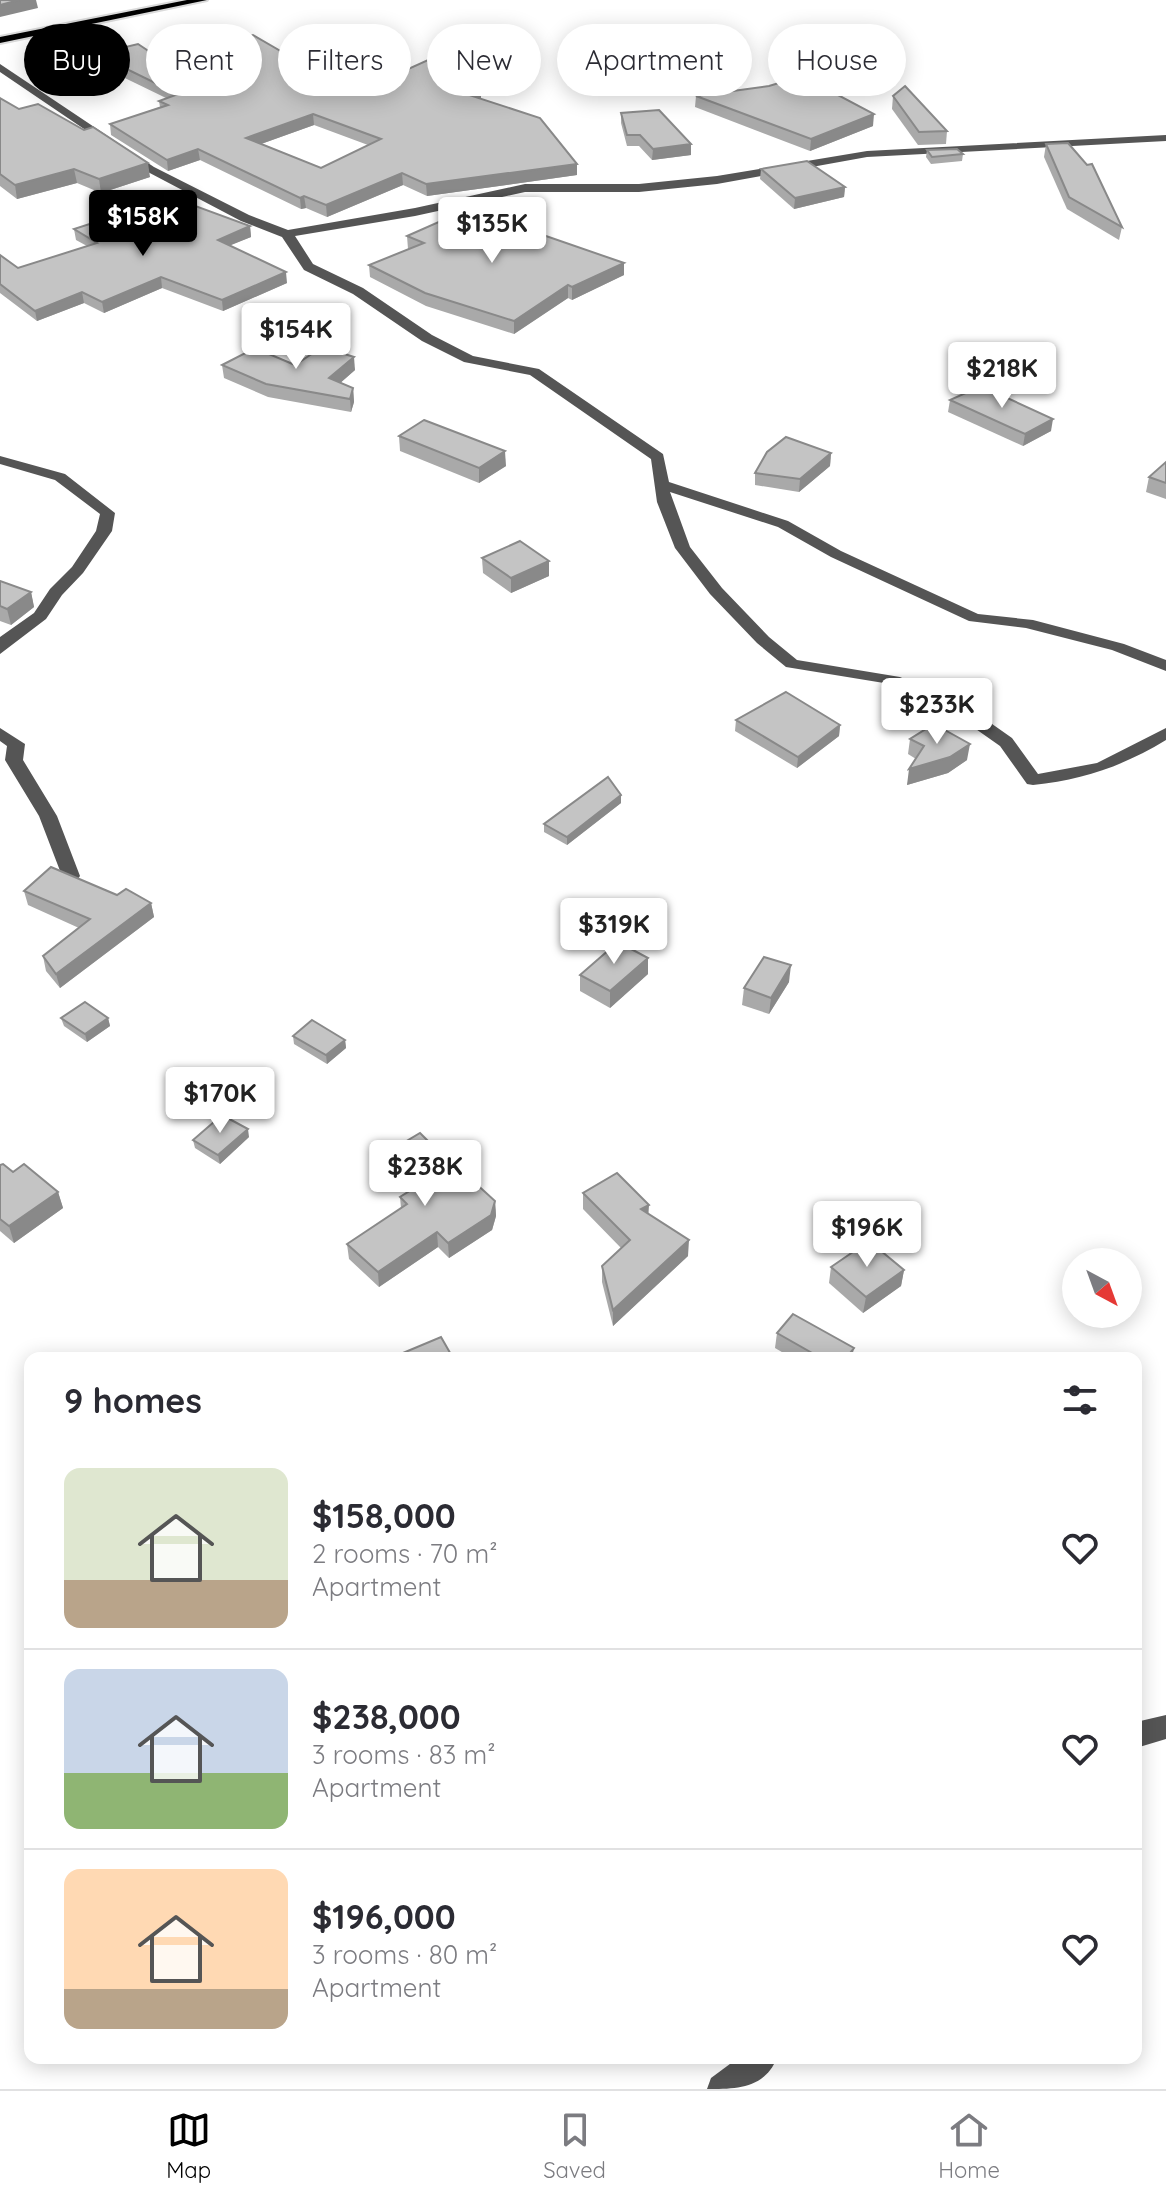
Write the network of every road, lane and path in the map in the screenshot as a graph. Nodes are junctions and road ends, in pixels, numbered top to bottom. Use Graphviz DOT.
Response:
graph roads {
  1 [pos="202,0"];
  2 [pos="0,40"];
  3 [pos="0,67"];
  4 [pos="1166,138"];
  5 [pos="287,234"];
  6 [pos="0,460"];
  7 [pos="662,485"];
  8 [pos="0,649"];
  9 [pos="1166,666"];
  10 [pos="0,733"];
  11 [pos="1166,733"];
  12 [pos="71,876"];
  13 [pos="1166,1727"];
  14 [pos="1142,1733"];
  15 [pos="754,2064"];
  16 [pos="722,2089"];
  1 -- 2 [label="main road"];
  3 -- 5 [label="street"];
  4 -- 5 [label="street"];
  5 -- 7 [label="street"];
  6 -- 8 [label="street"];
  7 -- 9 [label="street"];
  7 -- 11 [label="street"];
  10 -- 12 [label="street"];
  13 -- 14 [label="street"];
  15 -- 16 [label="street"];
}
